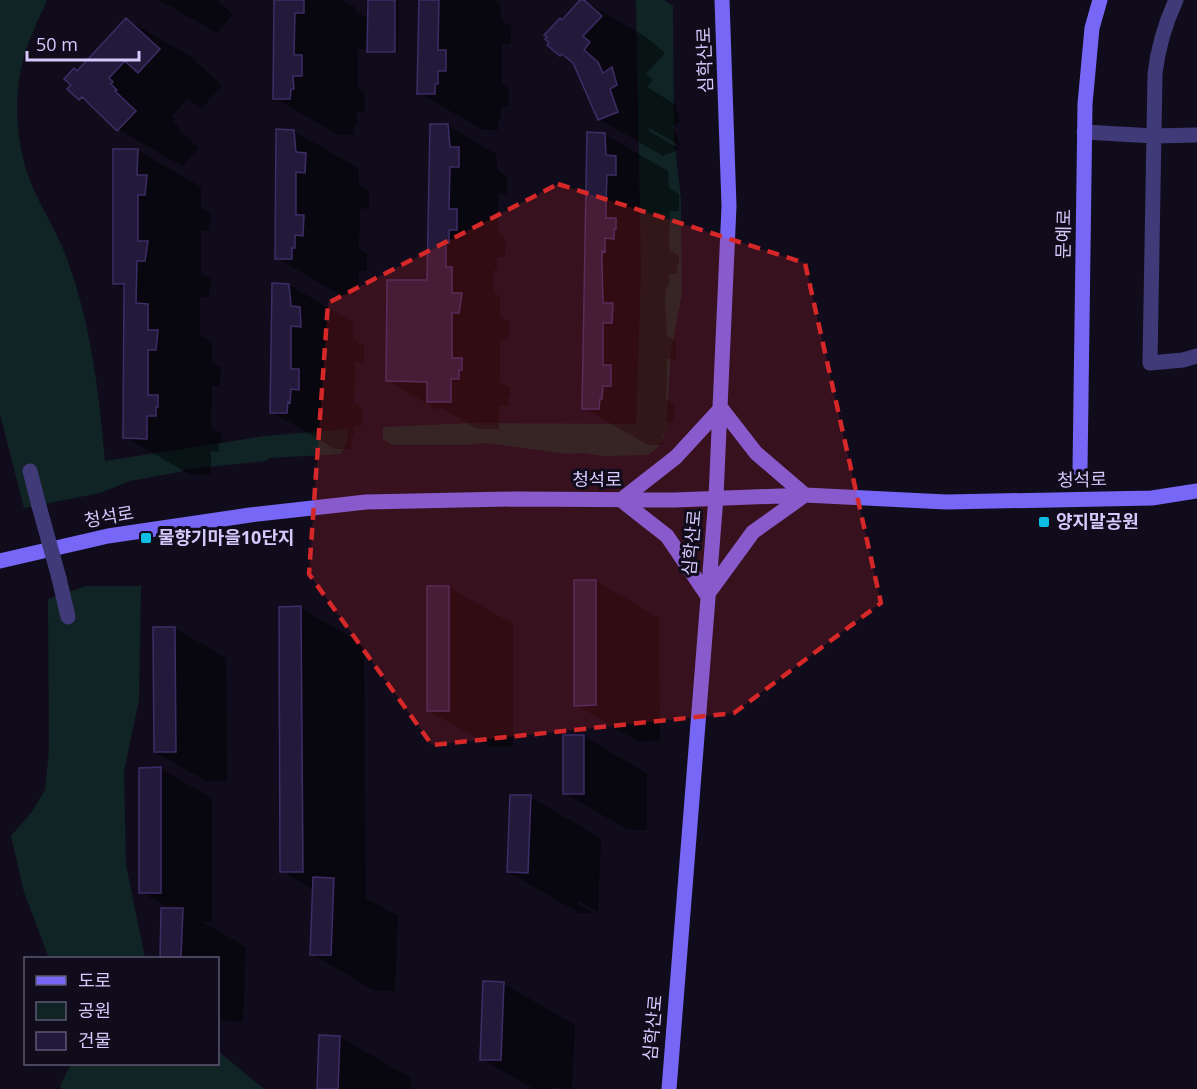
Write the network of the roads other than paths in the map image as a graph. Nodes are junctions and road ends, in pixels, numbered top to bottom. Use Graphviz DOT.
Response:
graph roads {
  1 [pos="722,0"];
  2 [pos="1100,0"];
  3 [pos="1176,0"];
  4 [pos="1084,132"];
  5 [pos="1197,135"];
  6 [pos="1154,136"];
  7 [pos="1197,356"];
  8 [pos="720,408"];
  9 [pos="1080,470"];
  10 [pos="30,471"];
  11 [pos="1197,491"];
  12 [pos="805,495"];
  13 [pos="716,497"];
  14 [pos="621,500"];
  15 [pos="0,561"];
  16 [pos="707,595"];
  17 [pos="68,617"];
  18 [pos="669,1089"];
  1 -- 8 [label="street, 심학산로"];
  2 -- 4 [label="street, 문예로"];
  3 -- 6 [label="street"];
  4 -- 6 [label="street"];
  4 -- 9 [label="street, 문예로"];
  5 -- 6 [label="street"];
  6 -- 7 [label="street"];
  8 -- 12 [label="street"];
  8 -- 13 [label="street, 심학산로"];
  8 -- 14 [label="street"];
  10 -- 17 [label="street, bridge"];
  11 -- 12 [label="street, 청석로"];
  12 -- 13 [label="street, 청석로"];
  12 -- 16 [label="street"];
  13 -- 14 [label="street, 청석로"];
  13 -- 16 [label="street, 심학산로"];
  14 -- 15 [label="street, 청석로"];
  14 -- 16 [label="street"];
  16 -- 18 [label="street, 심학산로"];
}
